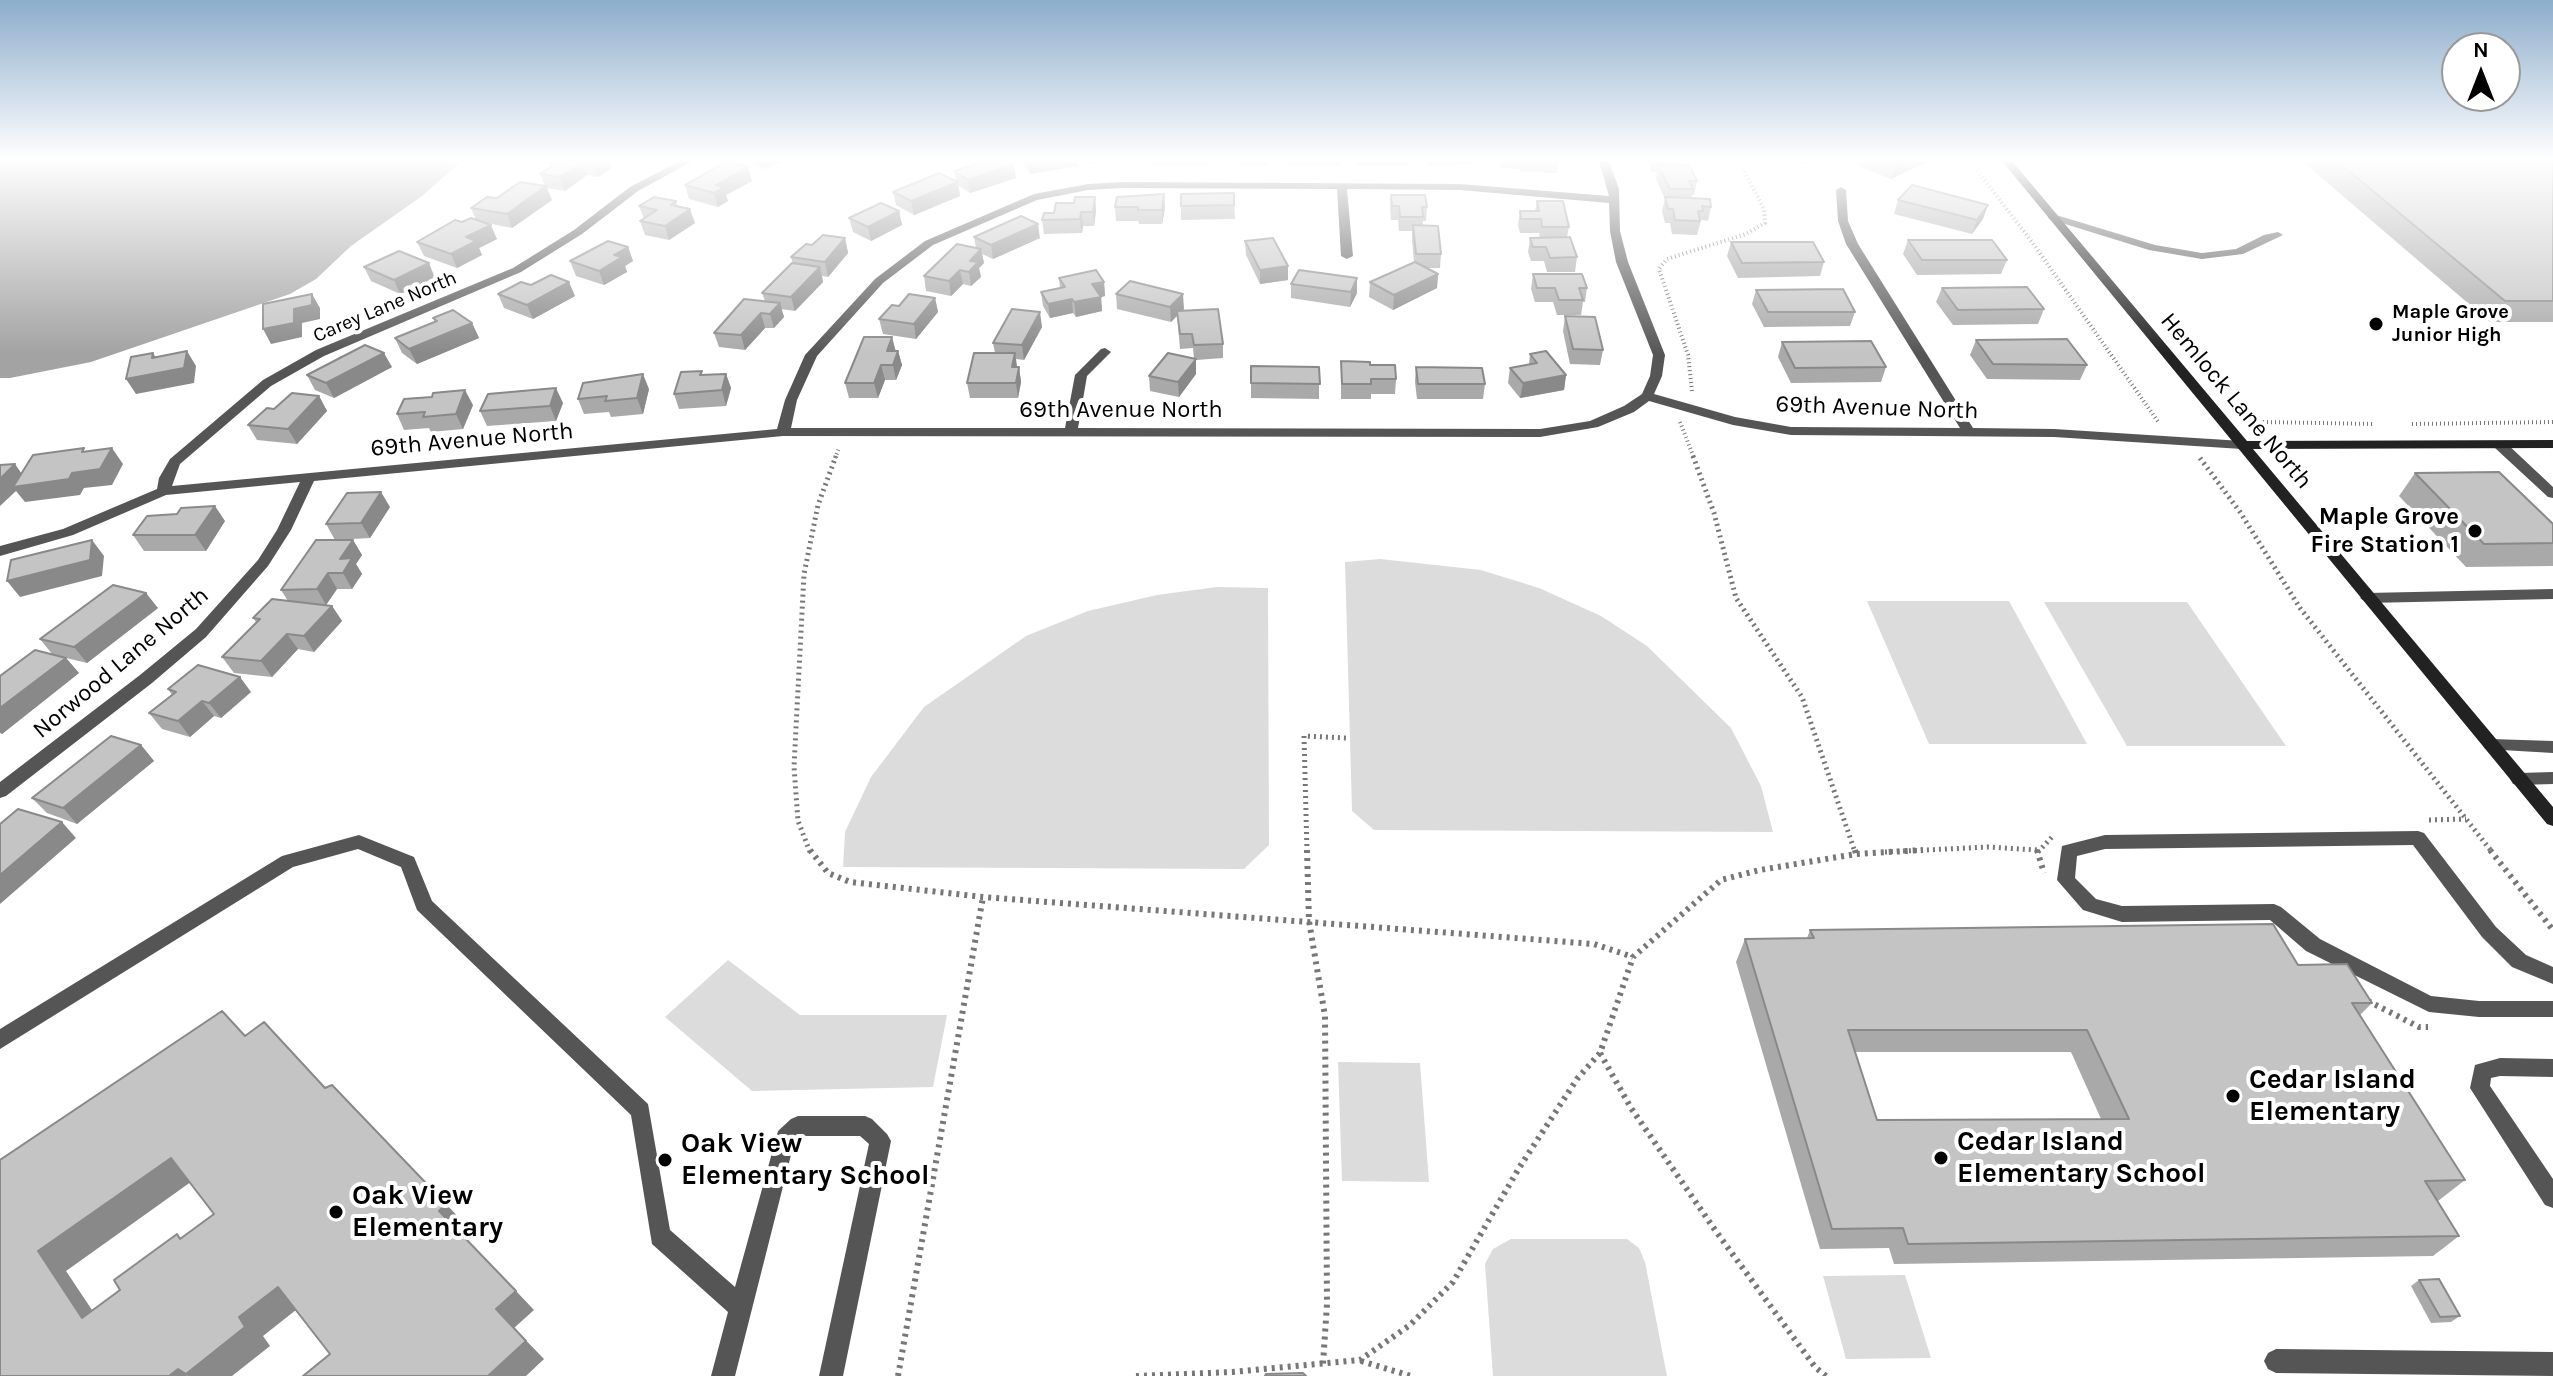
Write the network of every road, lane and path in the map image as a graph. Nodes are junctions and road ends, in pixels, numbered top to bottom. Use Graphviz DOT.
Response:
graph roads {
  1 [pos="587,225"];
  2 [pos="968,225"];
  3 [pos="1345,225"];
  4 [pos="1615,225"];
  5 [pos="1761,225"];
  6 [pos="1845,225"];
  7 [pos="2017,225"];
  8 [pos="2060,225"];
  9 [pos="2079,225"];
  10 [pos="2278,235"];
  11 [pos="1347,256"];
  12 [pos="1105,352"];
  13 [pos="1647,396"];
  14 [pos="1684,407"];
  15 [pos="2263,422"];
  16 [pos="2553,422"];
  17 [pos="2386,424"];
  18 [pos="2401,424"];
  19 [pos="2165,429"];
  20 [pos="783,432"];
  21 [pos="846,432"];
  22 [pos="1071,432"];
  23 [pos="1969,433"];
  24 [pos="2553,444"];
  25 [pos="2242,445"];
  26 [pos="2500,445"];
  27 [pos="2200,457"];
  28 [pos="309,477"];
  29 [pos="164,491"];
  30 [pos="2553,494"];
  31 [pos="0,551"];
  32 [pos="2553,594"];
  33 [pos="2367,598"];
  34 [pos="1346,738"];
  35 [pos="2491,745"];
  36 [pos="2553,747"];
  37 [pos="2553,778"];
  38 [pos="2519,779"];
  39 [pos="0,791"];
  40 [pos="2553,819"];
  41 [pos="2037,850"];
  42 [pos="1856,854"];
  43 [pos="983,897"];
  44 [pos="1309,921"];
  45 [pos="2553,930"];
  46 [pos="1633,957"];
  47 [pos="2553,976"];
  48 [pos="2553,1009"];
  49 [pos="0,1040"];
  50 [pos="1600,1053"];
  51 [pos="2553,1068"];
  52 [pos="2553,1198"];
  53 [pos="741,1308"];
  54 [pos="1360,1360"];
  55 [pos="2276,1361"];
  56 [pos="1323,1364"];
  57 [pos="2553,1364"];
  58 [pos="723,1376"];
  59 [pos="831,1376"];
  60 [pos="898,1376"];
  61 [pos="1136,1376"];
  62 [pos="1411,1376"];
  63 [pos="1826,1376"];
  1 -- 29 [label="street, Carey Lane North"];
  2 -- 20 [label="street"];
  3 -- 11 [label="street"];
  4 -- 13 [label="street"];
  5 -- 14 [label="path"];
  6 -- 23 [label="street"];
  7 -- 19 [label="path"];
  8 -- 25 [label="main road, Hemlock Lane North"];
  9 -- 10 [label="street"];
  12 -- 22 [label="street"];
  13 -- 14 [label="street, 69th Avenue North"];
  13 -- 22 [label="street, 69th Avenue North"];
  14 -- 23 [label="street, 69th Avenue North"];
  14 -- 42 [label="path"];
  15 -- 17 [label="path"];
  16 -- 18 [label="path"];
  20 -- 21 [label="street, 69th Avenue North"];
  20 -- 28 [label="street, 69th Avenue North"];
  21 -- 22 [label="street, 69th Avenue North"];
  21 -- 43 [label="path"];
  23 -- 25 [label="street, 69th Avenue North"];
  24 -- 26 [label="main road"];
  25 -- 26 [label="main road"];
  25 -- 33 [label="main road, Hemlock Lane North"];
  26 -- 30 [label="street"];
  27 -- 45 [label="path"];
  28 -- 29 [label="street, 69th Avenue North"];
  28 -- 39 [label="street, Norwood Lane North"];
  29 -- 31 [label="street, 69th Avenue North"];
  32 -- 33 [label="street"];
  33 -- 35 [label="main road, Hemlock Lane North"];
  34 -- 44 [label="path"];
  35 -- 36 [label="street"];
  35 -- 38 [label="main road, Hemlock Lane North"];
  37 -- 38 [label="street"];
  38 -- 40 [label="main road, Hemlock Lane North"];
  41 -- 42 [label="path"];
  42 -- 46 [label="path"];
  43 -- 44 [label="path"];
  43 -- 60 [label="path"];
  44 -- 46 [label="path"];
  44 -- 56 [label="path"];
  46 -- 50 [label="path"];
  47 -- 48 [label="street"];
  49 -- 53 [label="street"];
  50 -- 54 [label="path"];
  50 -- 63 [label="path"];
  51 -- 52 [label="street"];
  53 -- 58 [label="street"];
  53 -- 59 [label="street"];
  54 -- 56 [label="path"];
  54 -- 62 [label="path"];
  55 -- 57 [label="street"];
  56 -- 61 [label="path"];
}
